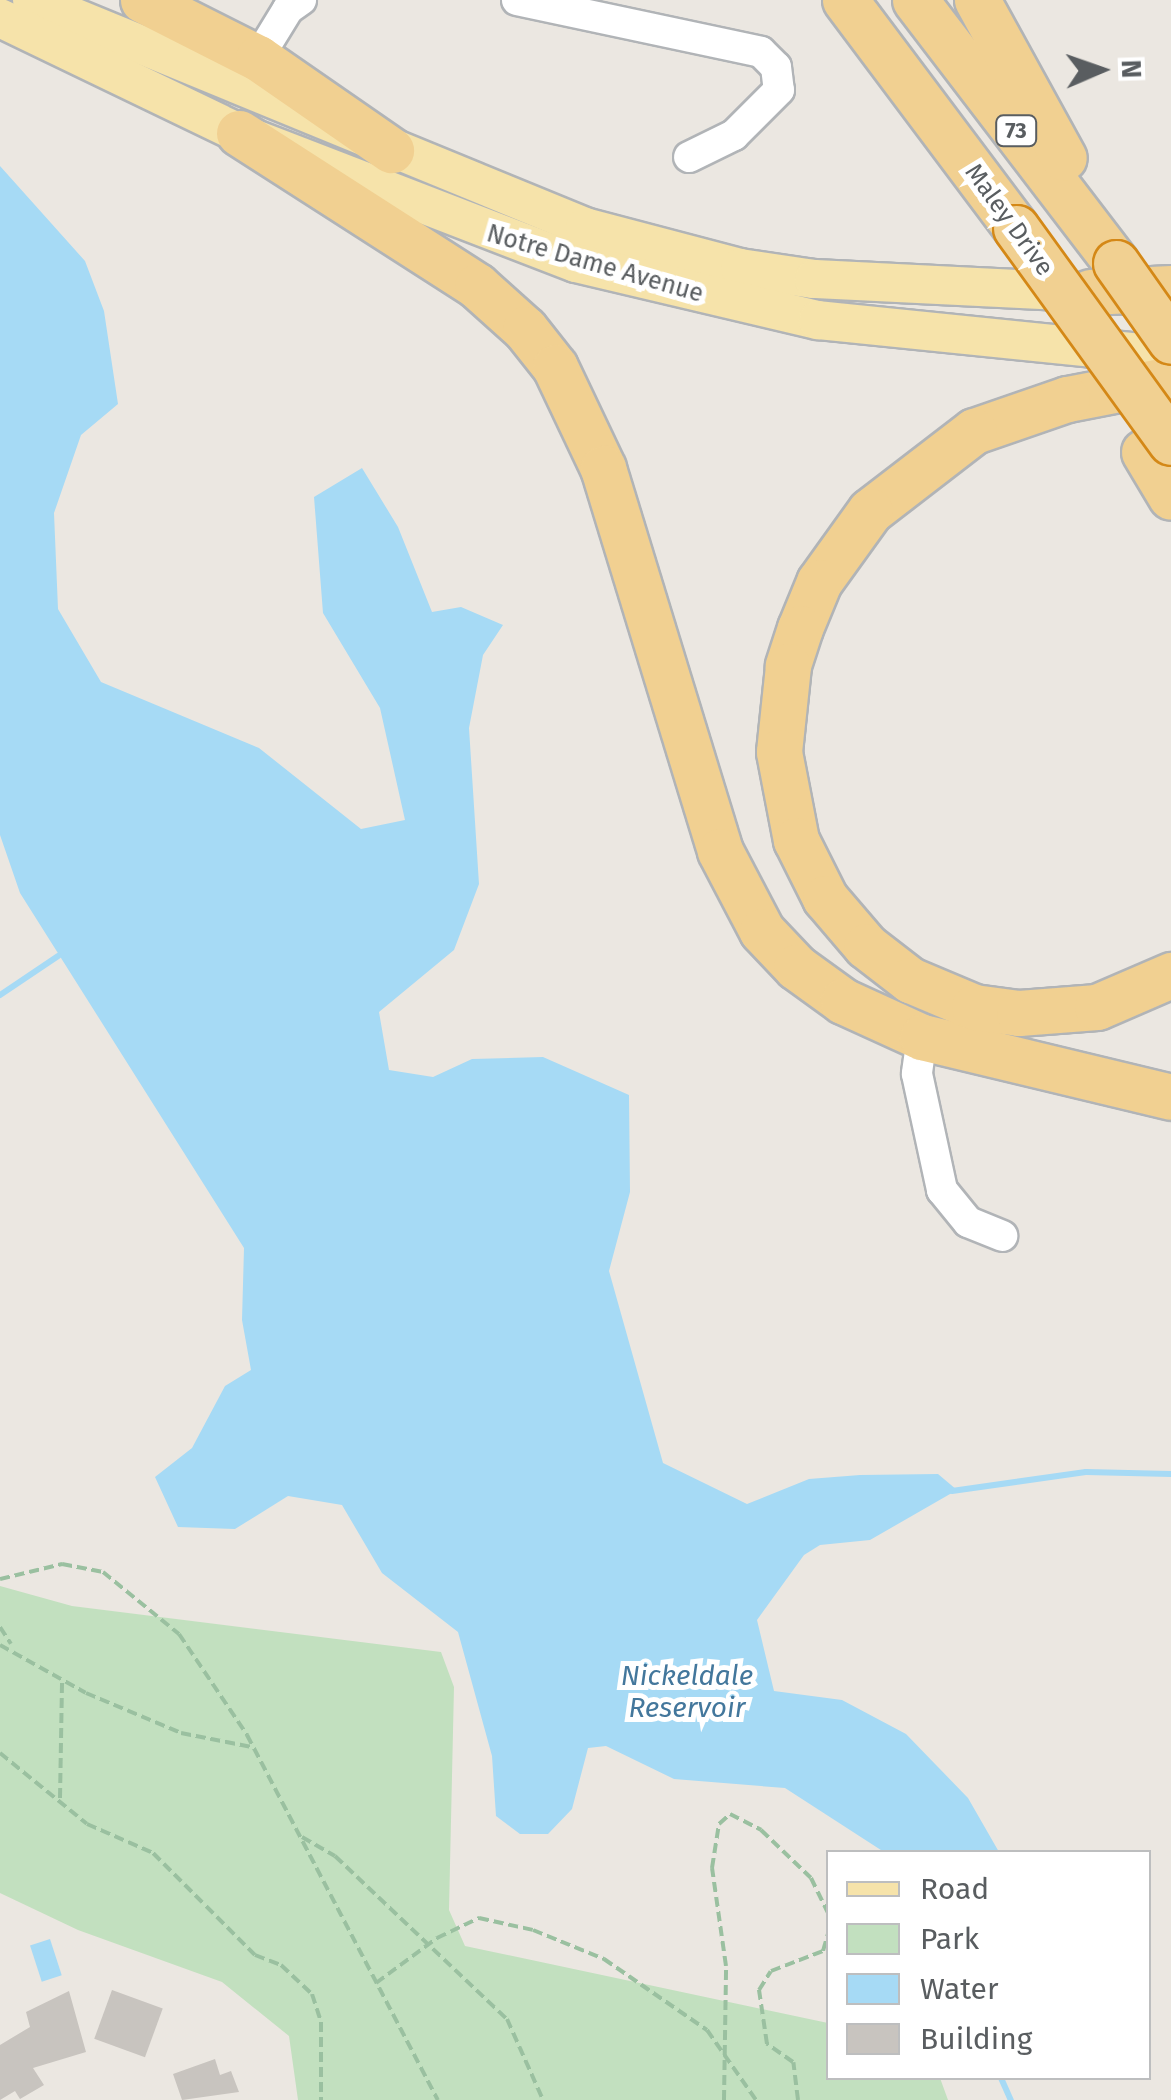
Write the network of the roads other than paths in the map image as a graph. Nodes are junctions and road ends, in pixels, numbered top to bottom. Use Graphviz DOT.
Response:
graph roads {
  1 [pos="32,0"];
  2 [pos="142,0"];
  3 [pos="302,0"];
  4 [pos="517,0"];
  5 [pos="845,0"];
  6 [pos="916,0"];
  7 [pos="977,0"];
  8 [pos="0,18"];
  9 [pos="258,58"];
  10 [pos="239,133"];
  11 [pos="391,150"];
  12 [pos="690,157"];
  13 [pos="1171,288"];
  14 [pos="1094,290"];
  15 [pos="1171,297"];
  16 [pos="1171,341"];
  17 [pos="1171,356"];
  18 [pos="1171,380"];
  19 [pos="1157,447"];
  20 [pos="1171,497"];
  21 [pos="1171,975"];
  22 [pos="922,1038"];
  23 [pos="1171,1097"];
  24 [pos="1002,1236"];
  1 -- 11 [label="main road, Notre Dame Avenue"];
  2 -- 9 [label="highway"];
  3 -- 9 [label="lane"];
  4 -- 12 [label="lane"];
  5 -- 14 [label="highway, Maley Drive / 73, bridge"];
  6 -- 14 [label="highway, Maley Drive / 73"];
  7 -- 14 [label="highway"];
  8 -- 10 [label="main road, Notre Dame Avenue"];
  9 -- 11 [label="highway"];
  10 -- 17 [label="main road, Notre Dame Avenue"];
  10 -- 22 [label="highway"];
  11 -- 14 [label="main road, Notre Dame Avenue"];
  13 -- 14 [label="highway"];
  14 -- 15 [label="main road, Notre Dame Avenue"];
  14 -- 16 [label="highway, Maley Drive / 73, bridge"];
  14 -- 19 [label="highway, Maley Drive / 73, bridge"];
  18 -- 21 [label="highway"];
  19 -- 20 [label="highway, Maley Drive"];
  22 -- 23 [label="highway"];
  22 -- 24 [label="lane"];
}
